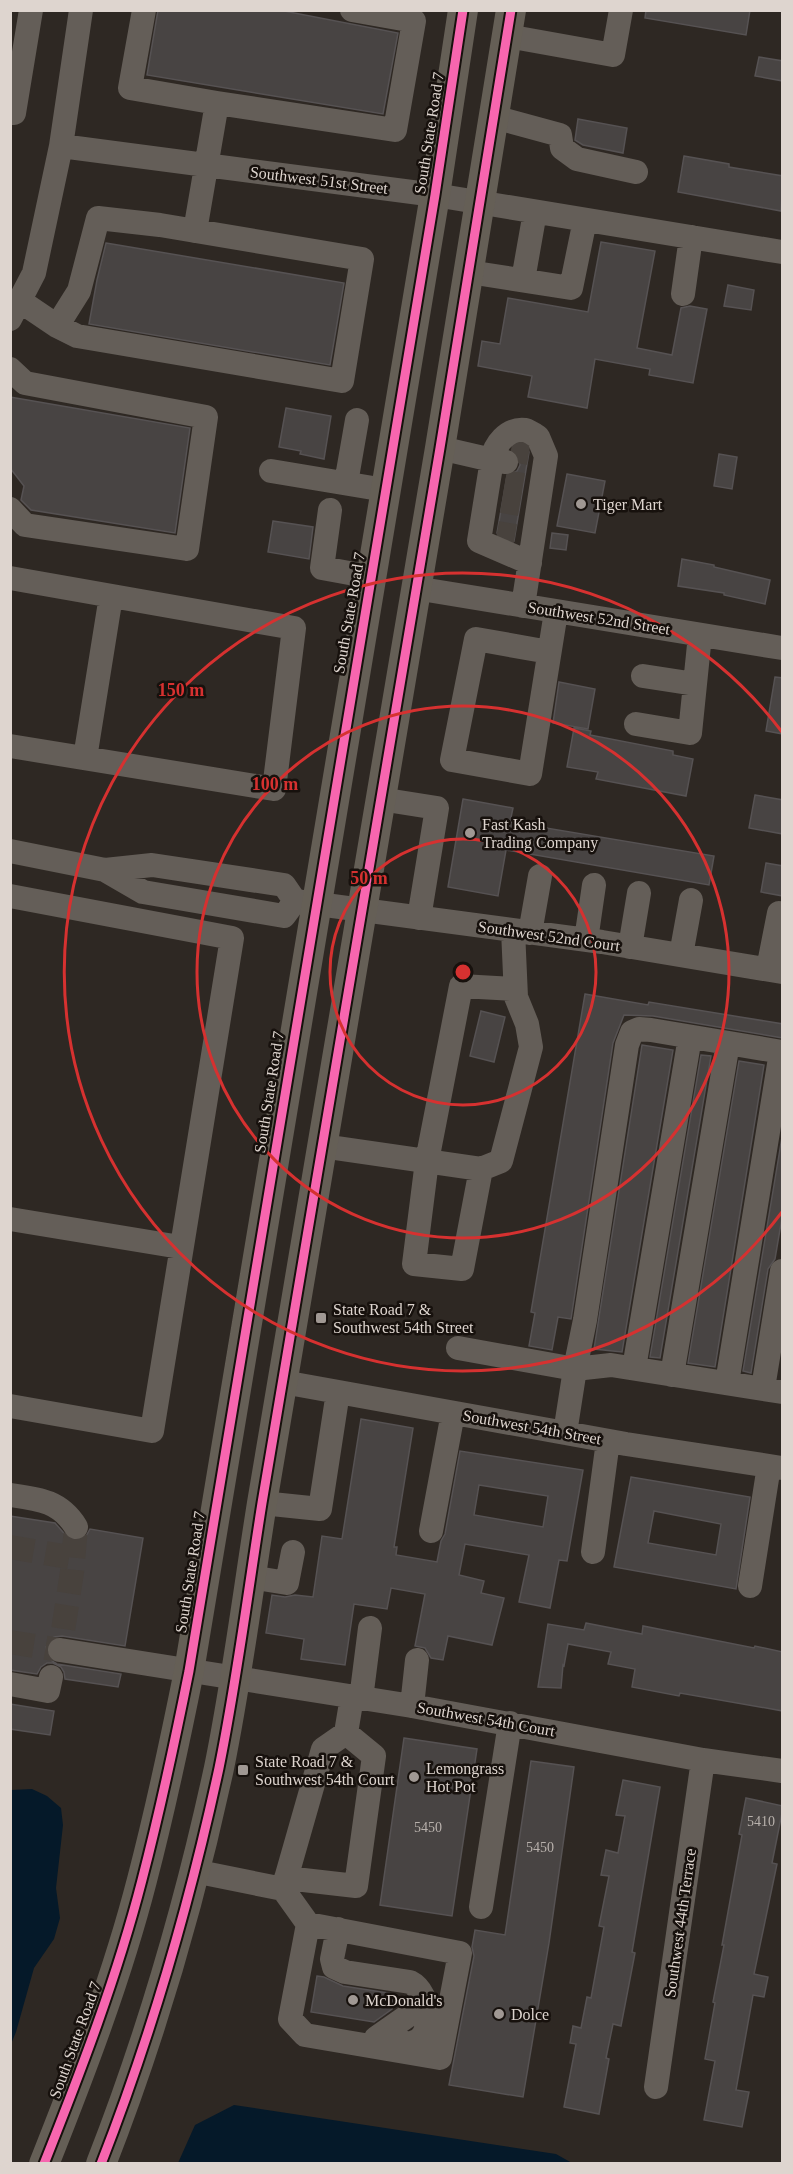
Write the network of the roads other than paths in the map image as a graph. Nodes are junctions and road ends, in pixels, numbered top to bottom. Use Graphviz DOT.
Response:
graph roads {
  1 [pos="31,10"];
  2 [pos="81,10"];
  3 [pos="144,10"];
  4 [pos="352,10"];
  5 [pos="463,10"];
  6 [pos="621,10"];
  7 [pos="509,23"];
  8 [pos="217,103"];
  9 [pos="10,112"];
  10 [pos="494,117"];
  11 [pos="61,146"];
  12 [pos="207,165"];
  13 [pos="636,172"];
  14 [pos="435,195"];
  15 [pos="480,202"];
  16 [pos="534,212"];
  17 [pos="585,220"];
  18 [pos="195,231"];
  19 [pos="691,237"];
  20 [pos="783,252"];
  21 [pos="469,272"];
  22 [pos="523,280"];
  23 [pos="683,294"];
  24 [pos="15,310"];
  25 [pos="57,326"];
  26 [pos="10,369"];
  27 [pos="357,420"];
  28 [pos="440,448"];
  29 [pos="272,471"];
  30 [pos="346,483"];
  31 [pos="385,490"];
  32 [pos="10,509"];
  33 [pos="330,510"];
  34 [pos="371,577"];
  35 [pos="10,578"];
  36 [pos="415,588"];
  37 [pos="111,596"];
  38 [pos="523,606"];
  39 [pos="556,612"];
  40 [pos="700,635"];
  41 [pos="783,648"];
  42 [pos="549,652"];
  43 [pos="643,676"];
  44 [pos="695,684"];
  45 [pos="636,724"];
  46 [pos="10,746"];
  47 [pos="85,758"];
  48 [pos="380,799"];
  49 [pos="10,851"];
  50 [pos="540,876"];
  51 [pos="594,885"];
  52 [pos="639,892"];
  53 [pos="10,897"];
  54 [pos="691,900"];
  55 [pos="305,902"];
  56 [pos="362,911"];
  57 [pos="779,913"];
  58 [pos="419,918"];
  59 [pos="522,932"];
  60 [pos="586,940"];
  61 [pos="630,947"];
  62 [pos="681,955"];
  63 [pos="775,971"];
  64 [pos="515,989"];
  65 [pos="690,1037"];
  66 [pos="728,1043"];
  67 [pos="782,1052"];
  68 [pos="322,1146"];
  69 [pos="427,1161"];
  70 [pos="481,1168"];
  71 [pos="10,1219"];
  72 [pos="180,1246"];
  73 [pos="783,1271"];
  74 [pos="458,1348"];
  75 [pos="634,1368"];
  76 [pos="575,1369"];
  77 [pos="672,1375"];
  78 [pos="283,1382"];
  79 [pos="727,1383"];
  80 [pos="773,1390"];
  81 [pos="338,1392"];
  82 [pos="10,1406"];
  83 [pos="453,1413"];
  84 [pos="565,1433"];
  85 [pos="608,1441"];
  86 [pos="776,1467"];
  87 [pos="10,1495"];
  88 [pos="262,1503"];
  89 [pos="76,1527"];
  90 [pos="431,1531"];
  91 [pos="293,1552"];
  92 [pos="593,1552"];
  93 [pos="250,1576"];
  94 [pos="750,1586"];
  95 [pos="370,1628"];
  96 [pos="60,1650"];
  97 [pos="417,1660"];
  98 [pos="189,1671"];
  99 [pos="51,1677"];
  100 [pos="235,1678"];
  101 [pos="10,1684"];
  102 [pos="357,1698"];
  103 [pos="412,1706"];
  104 [pos="510,1723"];
  105 [pos="346,1733"];
  106 [pos="703,1760"];
  107 [pos="783,1771"];
  108 [pos="194,1871"];
  109 [pos="285,1883"];
  110 [pos="481,1907"];
  111 [pos="308,1924"];
  112 [pos="338,1929"];
  113 [pos="367,2041"];
  114 [pos="656,2087"];
  115 [pos="44,2163"];
  116 [pos="101,2163"];
  1 -- 9 [label="street"];
  2 -- 11 [label="street"];
  3 -- 8 [label="street"];
  4 -- 8 [label="street"];
  5 -- 14 [label="main road, South State Road 7"];
  6 -- 7 [label="street"];
  7 -- 10 [label="main road"];
  8 -- 12 [label="street"];
  10 -- 13 [label="street"];
  10 -- 15 [label="main road"];
  11 -- 12 [label="street, Southwest 51st Street"];
  11 -- 24 [label="street"];
  12 -- 14 [label="street, Southwest 51st Street"];
  12 -- 18 [label="street"];
  14 -- 15 [label="street, Southwest 51st Street"];
  14 -- 31 [label="main road, South State Road 7"];
  15 -- 16 [label="street, Southwest 51st Street"];
  15 -- 21 [label="main road"];
  16 -- 17 [label="street, Southwest 51st Street"];
  16 -- 22 [label="street"];
  17 -- 19 [label="street, Southwest 51st Street"];
  17 -- 22 [label="street"];
  18 -- 25 [label="street"];
  18 -- 25 [label="street"];
  19 -- 20 [label="street, Southwest 51st Street"];
  19 -- 23 [label="street"];
  21 -- 22 [label="street"];
  21 -- 28 [label="main road"];
  24 -- 25 [label="street"];
  26 -- 32 [label="street"];
  27 -- 30 [label="street"];
  28 -- 36 [label="main road"];
  28 -- 38 [label="street"];
  29 -- 30 [label="street"];
  30 -- 31 [label="street"];
  31 -- 34 [label="main road, South State Road 7"];
  33 -- 34 [label="street"];
  34 -- 55 [label="main road, South State Road 7"];
  35 -- 37 [label="street"];
  36 -- 38 [label="street, Southwest 52nd Street"];
  36 -- 48 [label="main road"];
  37 -- 47 [label="street"];
  37 -- 47 [label="street"];
  38 -- 39 [label="street, Southwest 52nd Street"];
  39 -- 40 [label="street, Southwest 52nd Street"];
  39 -- 42 [label="street"];
  40 -- 41 [label="street, Southwest 52nd Street"];
  40 -- 44 [label="street"];
  42 -- 42 [label="street"];
  43 -- 44 [label="street"];
  44 -- 45 [label="street"];
  46 -- 47 [label="street"];
  48 -- 56 [label="main road"];
  48 -- 58 [label="street"];
  49 -- 55 [label="street"];
  50 -- 59 [label="street"];
  51 -- 60 [label="street"];
  52 -- 61 [label="street"];
  53 -- 72 [label="street"];
  54 -- 62 [label="street"];
  55 -- 56 [label="street, Southwest 52nd Court"];
  55 -- 98 [label="main road, South State Road 7"];
  56 -- 58 [label="street, Southwest 52nd Court"];
  56 -- 68 [label="main road"];
  57 -- 63 [label="street"];
  58 -- 59 [label="street, Southwest 52nd Court"];
  59 -- 60 [label="street, Southwest 52nd Court"];
  59 -- 64 [label="street"];
  60 -- 61 [label="street, Southwest 52nd Court"];
  61 -- 62 [label="street, Southwest 52nd Court"];
  62 -- 63 [label="street, Southwest 52nd Court"];
  64 -- 69 [label="street"];
  64 -- 70 [label="street"];
  65 -- 66 [label="street"];
  65 -- 75 [label="street"];
  65 -- 76 [label="street"];
  66 -- 67 [label="street"];
  66 -- 77 [label="street"];
  67 -- 79 [label="street"];
  68 -- 69 [label="street"];
  68 -- 78 [label="main road"];
  69 -- 70 [label="street"];
  69 -- 70 [label="street"];
  71 -- 72 [label="street"];
  72 -- 82 [label="street"];
  73 -- 80 [label="street"];
  74 -- 76 [label="street"];
  75 -- 76 [label="street"];
  75 -- 77 [label="street"];
  76 -- 84 [label="street"];
  77 -- 79 [label="street"];
  78 -- 81 [label="street, Southwest 54th Street"];
  78 -- 88 [label="main road"];
  79 -- 80 [label="street"];
  81 -- 83 [label="street, Southwest 54th Street"];
  81 -- 88 [label="street"];
  83 -- 84 [label="street, Southwest 54th Street"];
  83 -- 90 [label="street"];
  84 -- 85 [label="street, Southwest 54th Street"];
  85 -- 86 [label="street, Southwest 54th Street"];
  85 -- 92 [label="street"];
  86 -- 94 [label="street"];
  87 -- 89 [label="street"];
  88 -- 93 [label="main road"];
  91 -- 93 [label="street"];
  93 -- 100 [label="main road"];
  95 -- 102 [label="street"];
  96 -- 98 [label="street, Southwest 54th Court"];
  97 -- 103 [label="street"];
  98 -- 100 [label="street, Southwest 54th Court"];
  98 -- 115 [label="main road, South State Road 7"];
  99 -- 101 [label="street"];
  100 -- 102 [label="street, Southwest 54th Court"];
  100 -- 108 [label="main road"];
  102 -- 103 [label="street, Southwest 54th Court"];
  102 -- 105 [label="street"];
  103 -- 104 [label="street, Southwest 54th Court"];
  104 -- 106 [label="street, Southwest 54th Court"];
  104 -- 110 [label="street"];
  105 -- 109 [label="street"];
  105 -- 109 [label="street"];
  106 -- 107 [label="street, Southwest 54th Court"];
  106 -- 114 [label="street, Southwest 44th Terrace"];
  108 -- 109 [label="street"];
  108 -- 116 [label="main road"];
  109 -- 111 [label="street"];
  111 -- 112 [label="street"];
  111 -- 113 [label="street"];
  112 -- 113 [label="street"];
  112 -- 113 [label="street"];
}
